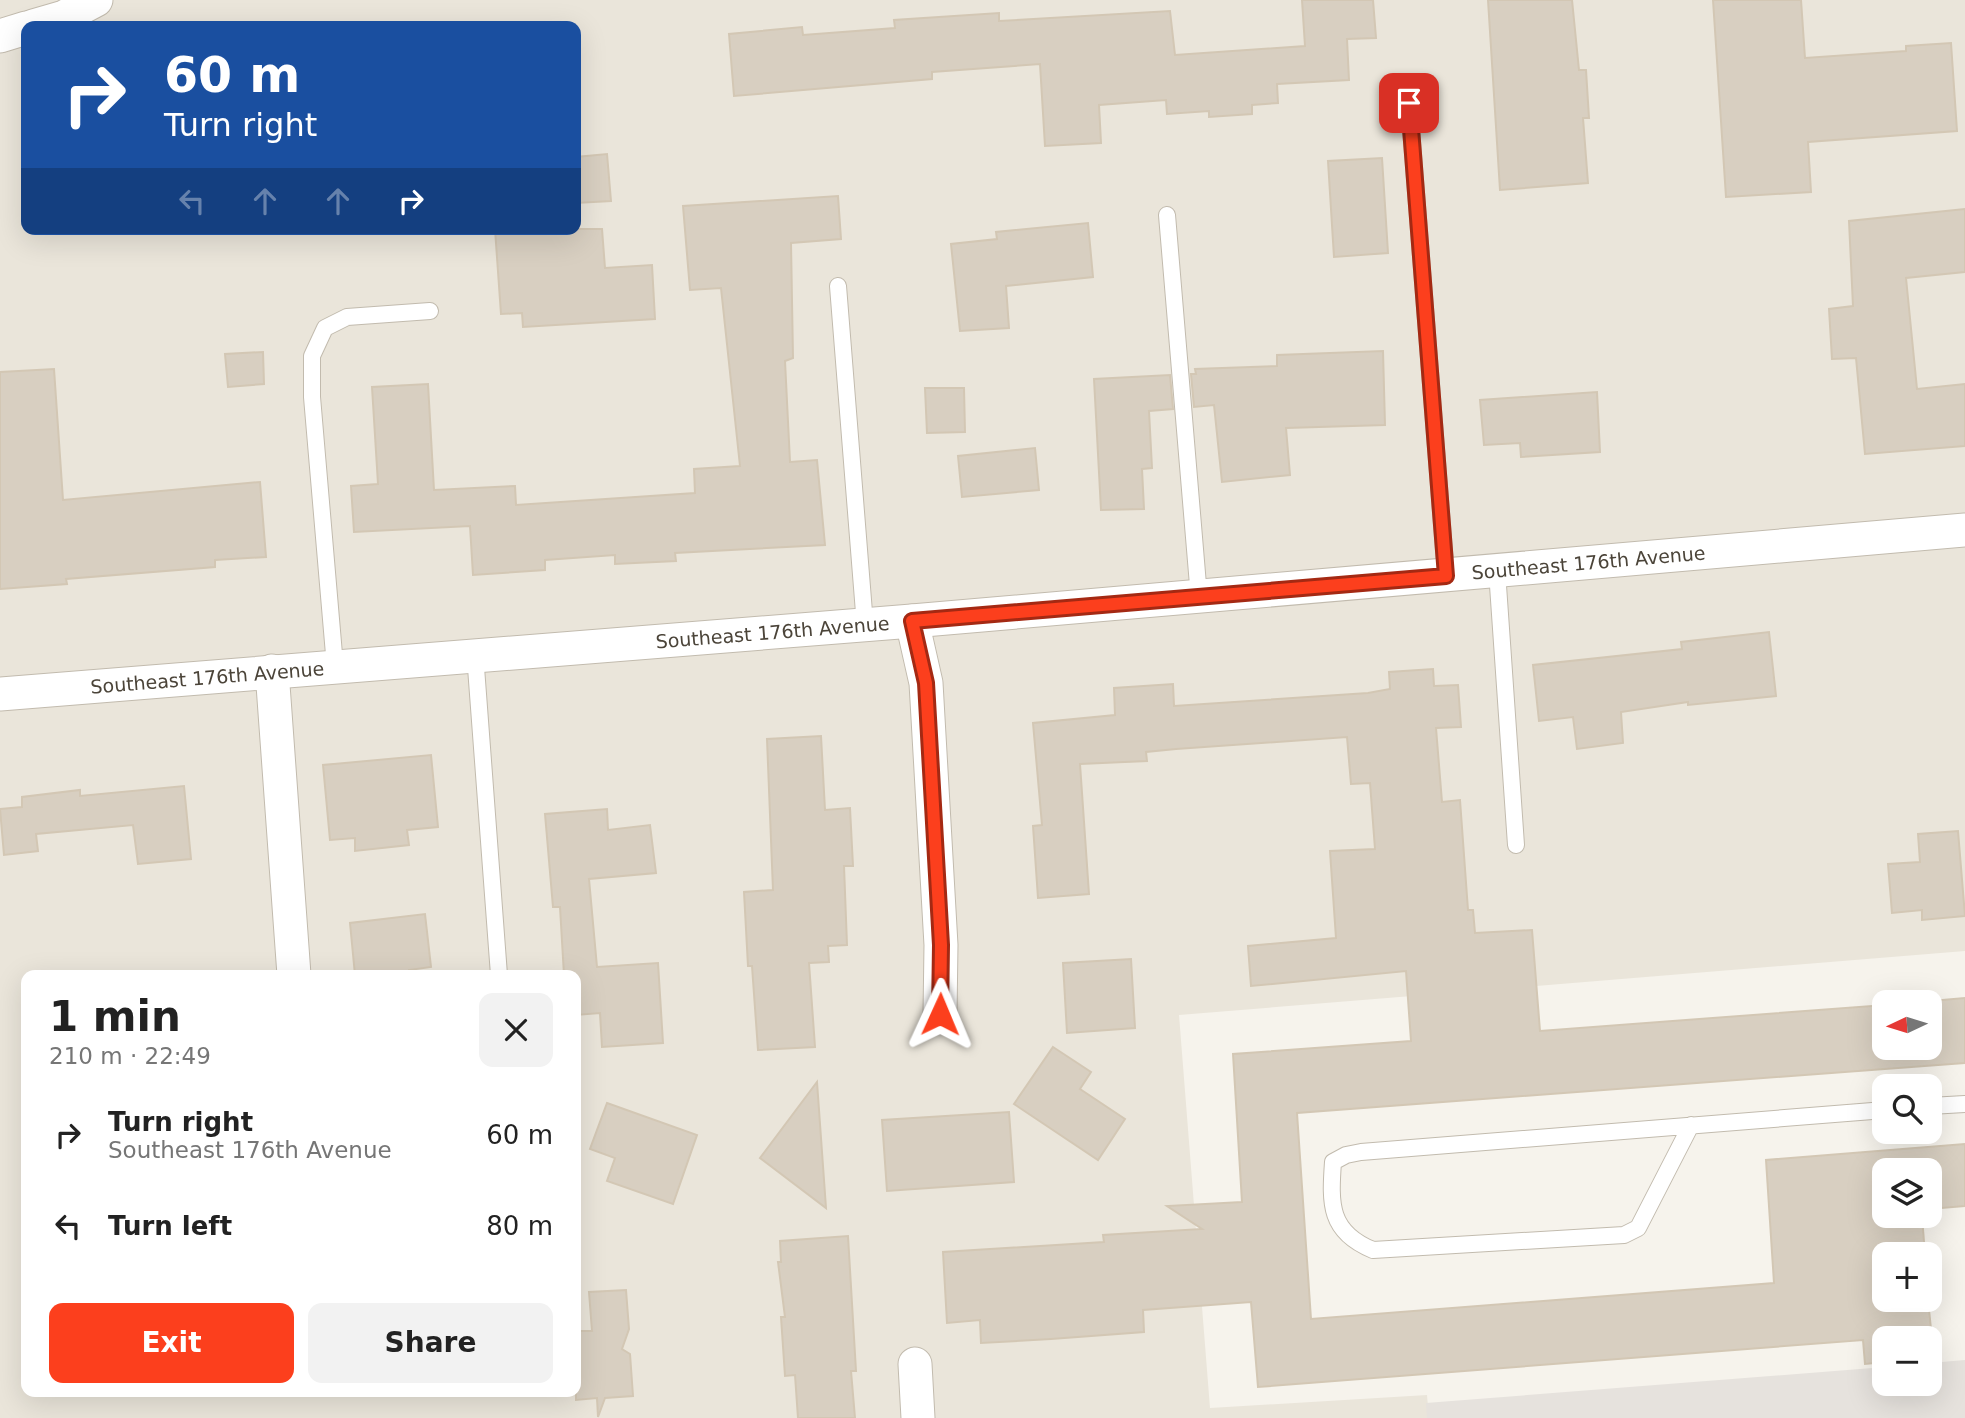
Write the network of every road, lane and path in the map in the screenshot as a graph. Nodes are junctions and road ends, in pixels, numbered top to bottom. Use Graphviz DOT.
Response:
graph roads {
  1 [pos="96,0"];
  2 [pos="50,21"];
  3 [pos="21,30"];
  4 [pos="0,36"];
  5 [pos="1409,103"];
  6 [pos="1167,215"];
  7 [pos="838,286"];
  8 [pos="430,311"];
  9 [pos="1965,530"];
  10 [pos="1497,571"];
  11 [pos="1446,576"];
  12 [pos="1199,597"];
  13 [pos="912,621"];
  14 [pos="865,625"];
  15 [pos="475,654"];
  16 [pos="335,666"];
  17 [pos="272,671"];
  18 [pos="0,694"];
  19 [pos="1516,845"];
  20 [pos="294,970"];
  21 [pos="499,970"];
  22 [pos="940,1014"];
  23 [pos="1965,1104"];
  24 [pos="1942,1105"];
  25 [pos="1872,1111"];
  26 [pos="1692,1125"];
  27 [pos="915,1364"];
  28 [pos="918,1418"];
  1 -- 2 [label="street"];
  3 -- 4 [label="street"];
  5 -- 11 [label="lane"];
  6 -- 12 [label="lane"];
  7 -- 14 [label="lane"];
  8 -- 16 [label="lane"];
  9 -- 10 [label="street, Southeast 176th Avenue"];
  10 -- 11 [label="street, Southeast 176th Avenue"];
  10 -- 19 [label="lane"];
  11 -- 12 [label="street, Southeast 176th Avenue"];
  12 -- 13 [label="street, Southeast 176th Avenue"];
  13 -- 14 [label="street, Southeast 176th Avenue"];
  13 -- 22 [label="street"];
  14 -- 15 [label="street, Southeast 176th Avenue"];
  15 -- 16 [label="street, Southeast 176th Avenue"];
  15 -- 21 [label="lane"];
  16 -- 17 [label="street, Southeast 176th Avenue"];
  17 -- 18 [label="street, Southeast 176th Avenue"];
  17 -- 20 [label="street"];
  23 -- 24 [label="lane"];
  25 -- 26 [label="lane"];
  26 -- 26 [label="lane"];
  27 -- 28 [label="street"];
}
